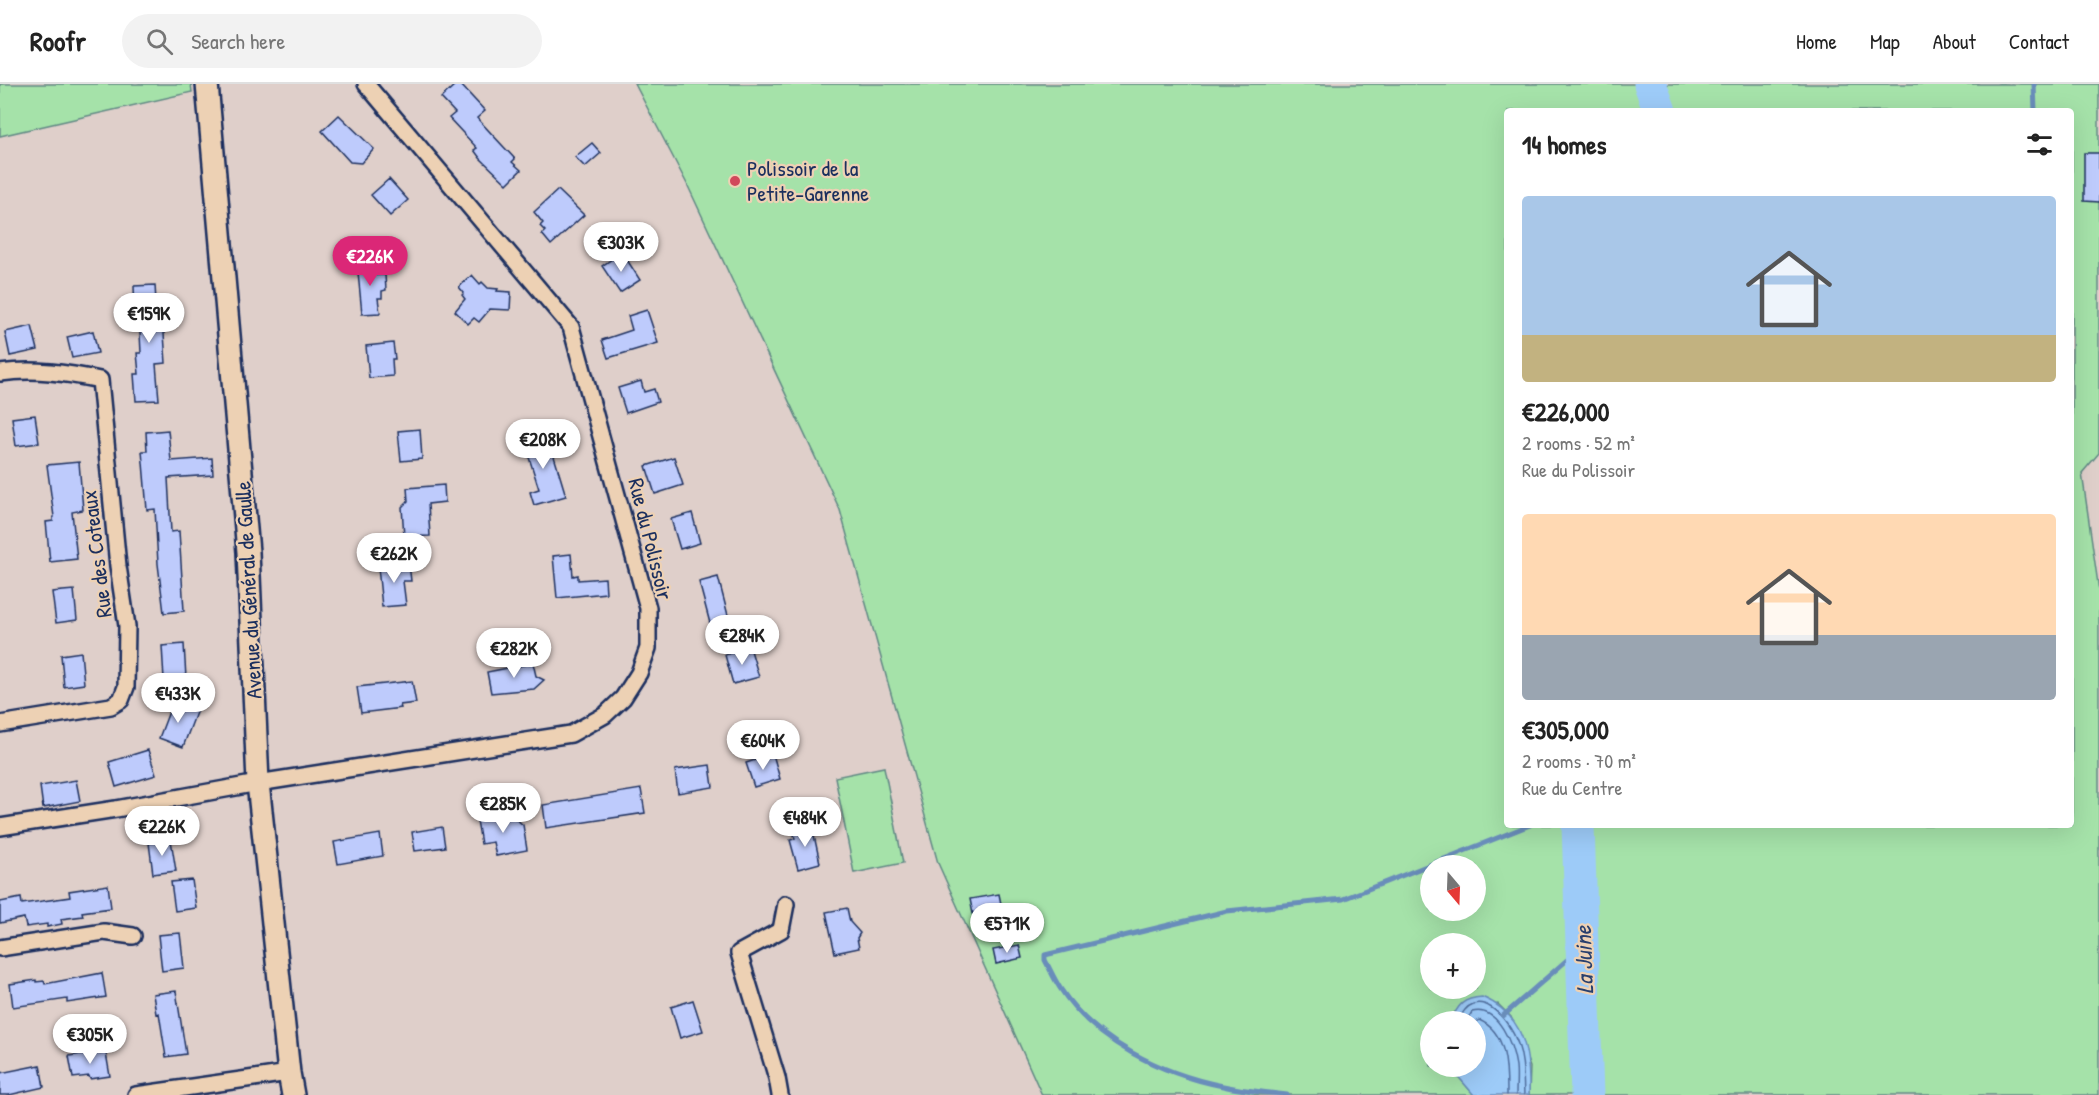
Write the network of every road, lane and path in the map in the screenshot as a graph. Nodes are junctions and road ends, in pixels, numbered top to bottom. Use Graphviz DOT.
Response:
graph roads {
  1 [pos="207,84"];
  2 [pos="366,84"];
  3 [pos="0,373"];
  4 [pos="0,724"];
  5 [pos="258,783"];
  6 [pos="0,827"];
  7 [pos="786,904"];
  8 [pos="133,936"];
  9 [pos="0,948"];
  10 [pos="289,1073"];
  11 [pos="136,1095"];
  12 [pos="293,1095"];
  13 [pos="780,1095"];
  1 -- 5 [label="main road, Avenue du Général de Gaulle"];
  2 -- 5 [label="street, Rue du Polissoir"];
  3 -- 4 [label="street, Rue des Coteaux"];
  5 -- 6 [label="street, Rue du Polissoir"];
  5 -- 10 [label="main road, Avenue du Général de Gaulle"];
  7 -- 13 [label="street"];
  8 -- 9 [label="street"];
  10 -- 11 [label="street"];
  10 -- 12 [label="main road, Avenue du Général de Gaulle"];
}
